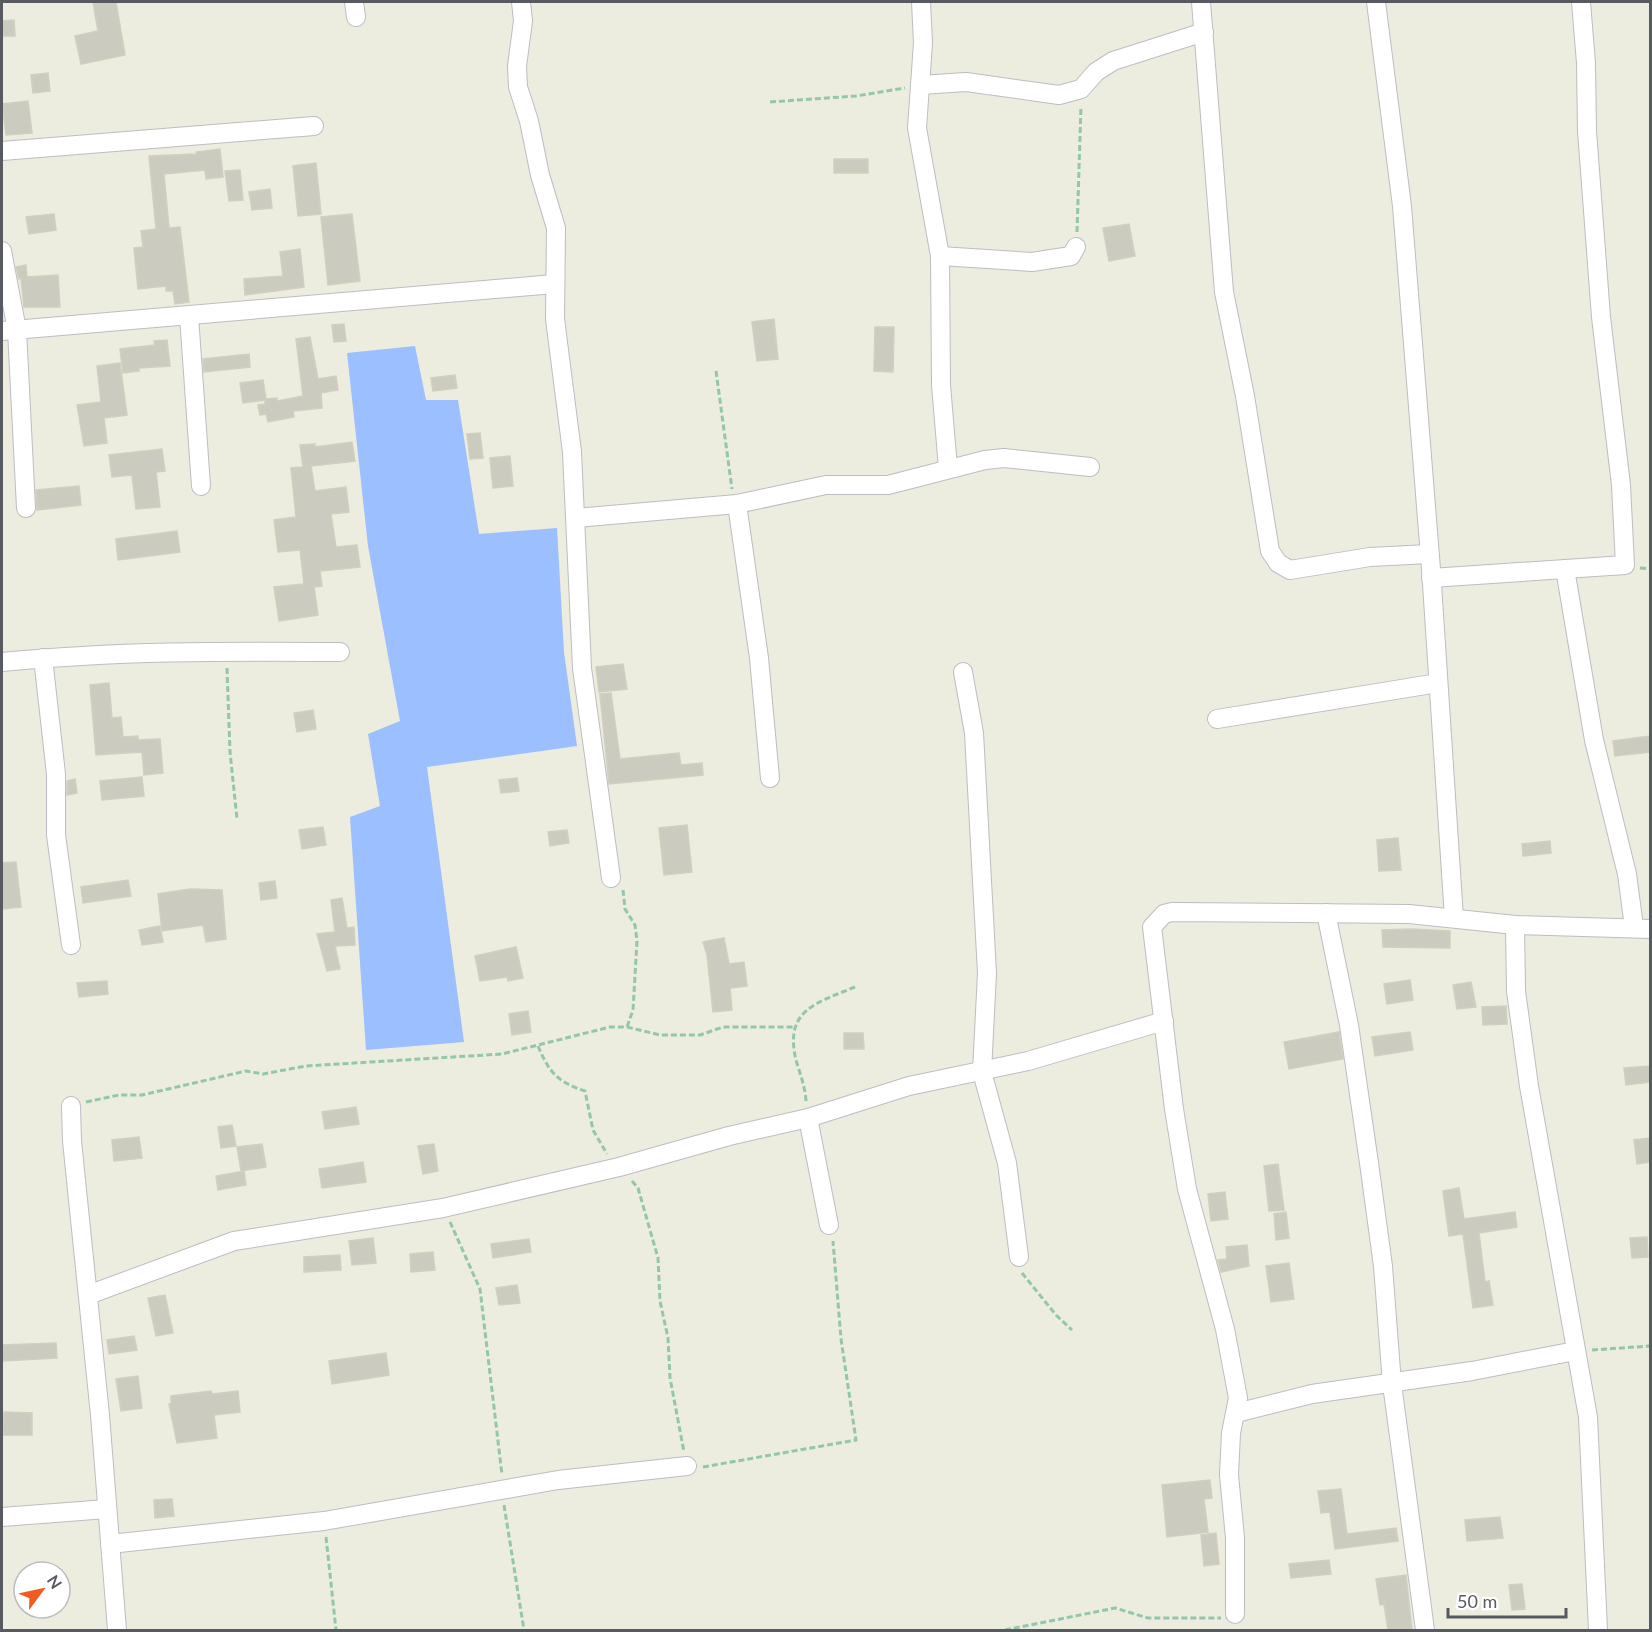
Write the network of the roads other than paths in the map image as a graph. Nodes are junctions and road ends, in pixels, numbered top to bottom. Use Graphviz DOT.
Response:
graph roads {
  1 [pos="521,2"];
  2 [pos="921,2"];
  3 [pos="1201,2"];
  4 [pos="1376,2"];
  5 [pos="1581,2"];
  6 [pos="1204,32"];
  7 [pos="920,85"];
  8 [pos="314,126"];
  9 [pos="2,151"];
  10 [pos="1076,247"];
  11 [pos="2,251"];
  12 [pos="940,256"];
  13 [pos="554,284"];
  14 [pos="189,316"];
  15 [pos="9,331"];
  16 [pos="1090,467"];
  17 [pos="948,468"];
  18 [pos="201,486"];
  19 [pos="737,504"];
  20 [pos="26,508"];
  21 [pos="576,518"];
  22 [pos="1428,554"];
  23 [pos="1565,568"];
  24 [pos="1431,578"];
  25 [pos="340,652"];
  26 [pos="43,657"];
  27 [pos="2,662"];
  28 [pos="963,672"];
  29 [pos="1438,683"];
  30 [pos="1217,719"];
  31 [pos="770,778"];
  32 [pos="611,878"];
  33 [pos="1326,913"];
  34 [pos="1454,918"];
  35 [pos="1515,925"];
  36 [pos="1642,928"];
  37 [pos="71,945"];
  38 [pos="1164,1021"];
  39 [pos="982,1072"];
  40 [pos="71,1106"];
  41 [pos="808,1118"];
  42 [pos="830,1225"];
  43 [pos="1019,1257"];
  44 [pos="88,1295"];
  45 [pos="1575,1351"];
  46 [pos="1392,1384"];
  47 [pos="1236,1413"];
  48 [pos="687,1466"];
  49 [pos="108,1509"];
  50 [pos="2,1517"];
  51 [pos="110,1544"];
  52 [pos="1235,1614"];
  53 [pos="117,1630"];
  54 [pos="1425,1630"];
  55 [pos="1598,1630"];
  1 -- 13 [label="street"];
  2 -- 7 [label="street"];
  3 -- 6 [label="street"];
  4 -- 22 [label="street"];
  5 -- 23 [label="street"];
  6 -- 7 [label="street"];
  6 -- 22 [label="street"];
  7 -- 12 [label="street"];
  8 -- 9 [label="street"];
  10 -- 12 [label="street"];
  11 -- 15 [label="street"];
  12 -- 17 [label="street"];
  13 -- 14 [label="street"];
  13 -- 21 [label="street"];
  14 -- 15 [label="street"];
  14 -- 18 [label="street"];
  15 -- 20 [label="street"];
  16 -- 17 [label="street"];
  17 -- 19 [label="street"];
  19 -- 21 [label="street"];
  19 -- 31 [label="street"];
  21 -- 32 [label="street"];
  22 -- 24 [label="street"];
  23 -- 24 [label="street"];
  23 -- 36 [label="street"];
  24 -- 29 [label="street"];
  25 -- 26 [label="street"];
  26 -- 27 [label="street"];
  26 -- 37 [label="street"];
  28 -- 39 [label="street"];
  29 -- 30 [label="street"];
  29 -- 34 [label="street"];
  33 -- 34 [label="street"];
  33 -- 38 [label="street"];
  33 -- 46 [label="street"];
  34 -- 35 [label="street"];
  35 -- 36 [label="street"];
  35 -- 45 [label="street"];
  38 -- 39 [label="street"];
  38 -- 47 [label="street"];
  39 -- 41 [label="street"];
  39 -- 43 [label="street"];
  40 -- 44 [label="street"];
  41 -- 42 [label="street"];
  41 -- 44 [label="street"];
  44 -- 49 [label="street"];
  45 -- 46 [label="street"];
  45 -- 55 [label="street"];
  46 -- 47 [label="street"];
  46 -- 54 [label="street"];
  47 -- 52 [label="street"];
  48 -- 51 [label="street"];
  49 -- 50 [label="street"];
  49 -- 51 [label="street"];
  51 -- 53 [label="street"];
}
